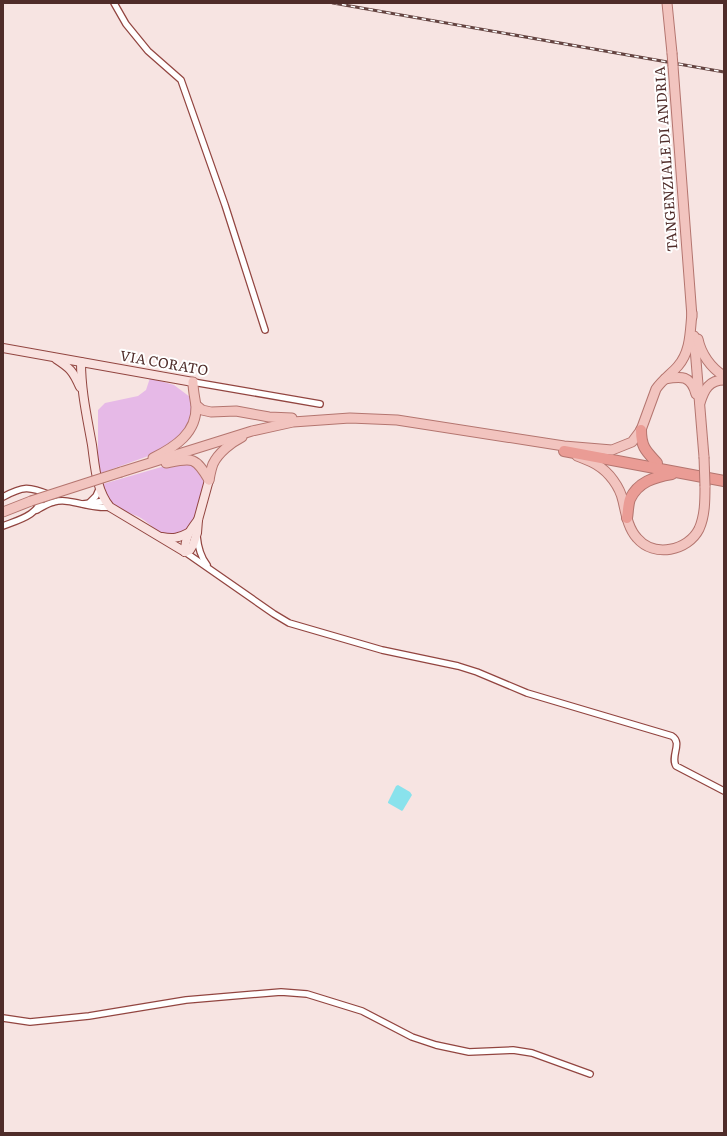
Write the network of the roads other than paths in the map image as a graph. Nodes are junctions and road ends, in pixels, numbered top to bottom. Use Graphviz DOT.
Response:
graph roads {
  1 [pos="114,3"];
  2 [pos="666,3"];
  3 [pos="692,313"];
  4 [pos="265,330"];
  5 [pos="3,348"];
  6 [pos="54,357"];
  7 [pos="81,362"];
  8 [pos="75,374"];
  9 [pos="724,376"];
  10 [pos="665,379"];
  11 [pos="724,380"];
  12 [pos="193,382"];
  13 [pos="82,391"];
  14 [pos="320,404"];
  15 [pos="196,405"];
  16 [pos="699,406"];
  17 [pos="322,419"];
  18 [pos="265,428"];
  19 [pos="641,430"];
  20 [pos="564,448"];
  21 [pos="658,462"];
  22 [pos="145,465"];
  23 [pos="131,469"];
  24 [pos="678,472"];
  25 [pos="724,474"];
  26 [pos="209,480"];
  27 [pos="724,481"];
  28 [pos="100,487"];
  29 [pos="40,490"];
  30 [pos="3,496"];
  31 [pos="65,501"];
  32 [pos="90,502"];
  33 [pos="81,504"];
  34 [pos="107,504"];
  35 [pos="37,510"];
  36 [pos="3,512"];
  37 [pos="627,518"];
  38 [pos="198,520"];
  39 [pos="3,526"];
  40 [pos="188,533"];
  41 [pos="197,533"];
  42 [pos="158,536"];
  43 [pos="185,552"];
  44 [pos="210,569"];
  45 [pos="724,791"];
  46 [pos="3,1018"];
  47 [pos="590,1074"];
  1 -- 4 [label="street"];
  2 -- 3 [label="main road, TANGENZIALE DI ANDRIA, bridge"];
  3 -- 9 [label="main road"];
  3 -- 10 [label="main road"];
  3 -- 16 [label="main road"];
  5 -- 6 [label="main road, VIA CORATO"];
  6 -- 7 [label="main road, VIA CORATO"];
  6 -- 8 [label="main road"];
  7 -- 8 [label="main road"];
  7 -- 12 [label="main road, VIA CORATO"];
  7 -- 13 [label="main road"];
  8 -- 13 [label="main road"];
  10 -- 16 [label="main road"];
  10 -- 19 [label="main road"];
  11 -- 16 [label="main road"];
  12 -- 14 [label="street, VIA CORATO"];
  12 -- 15 [label="main road"];
  13 -- 28 [label="main road"];
  15 -- 17 [label="main road"];
  15 -- 23 [label="main road"];
  16 -- 37 [label="main road, bridge"];
  17 -- 18 [label="main road"];
  17 -- 20 [label="main road"];
  18 -- 22 [label="main road"];
  18 -- 26 [label="main road"];
  19 -- 20 [label="main road"];
  19 -- 21 [label="highway"];
  20 -- 21 [label="highway"];
  20 -- 24 [label="highway"];
  20 -- 37 [label="main road"];
  21 -- 25 [label="highway"];
  22 -- 23 [label="main road"];
  22 -- 26 [label="main road"];
  23 -- 36 [label="main road, bridge"];
  24 -- 27 [label="highway"];
  24 -- 37 [label="highway"];
  26 -- 38 [label="main road"];
  28 -- 32 [label="street"];
  28 -- 34 [label="main road"];
  29 -- 30 [label="street"];
  29 -- 31 [label="street"];
  29 -- 35 [label="street"];
  31 -- 33 [label="street"];
  31 -- 35 [label="street"];
  32 -- 33 [label="street"];
  32 -- 34 [label="street"];
  33 -- 34 [label="street"];
  34 -- 42 [label="main road"];
  35 -- 39 [label="street"];
  38 -- 40 [label="main road"];
  38 -- 41 [label="main road"];
  40 -- 42 [label="main road"];
  40 -- 43 [label="main road"];
  41 -- 43 [label="main road"];
  41 -- 44 [label="street"];
  42 -- 43 [label="main road"];
  43 -- 44 [label="street"];
  44 -- 45 [label="street"];
  46 -- 47 [label="street"];
}
